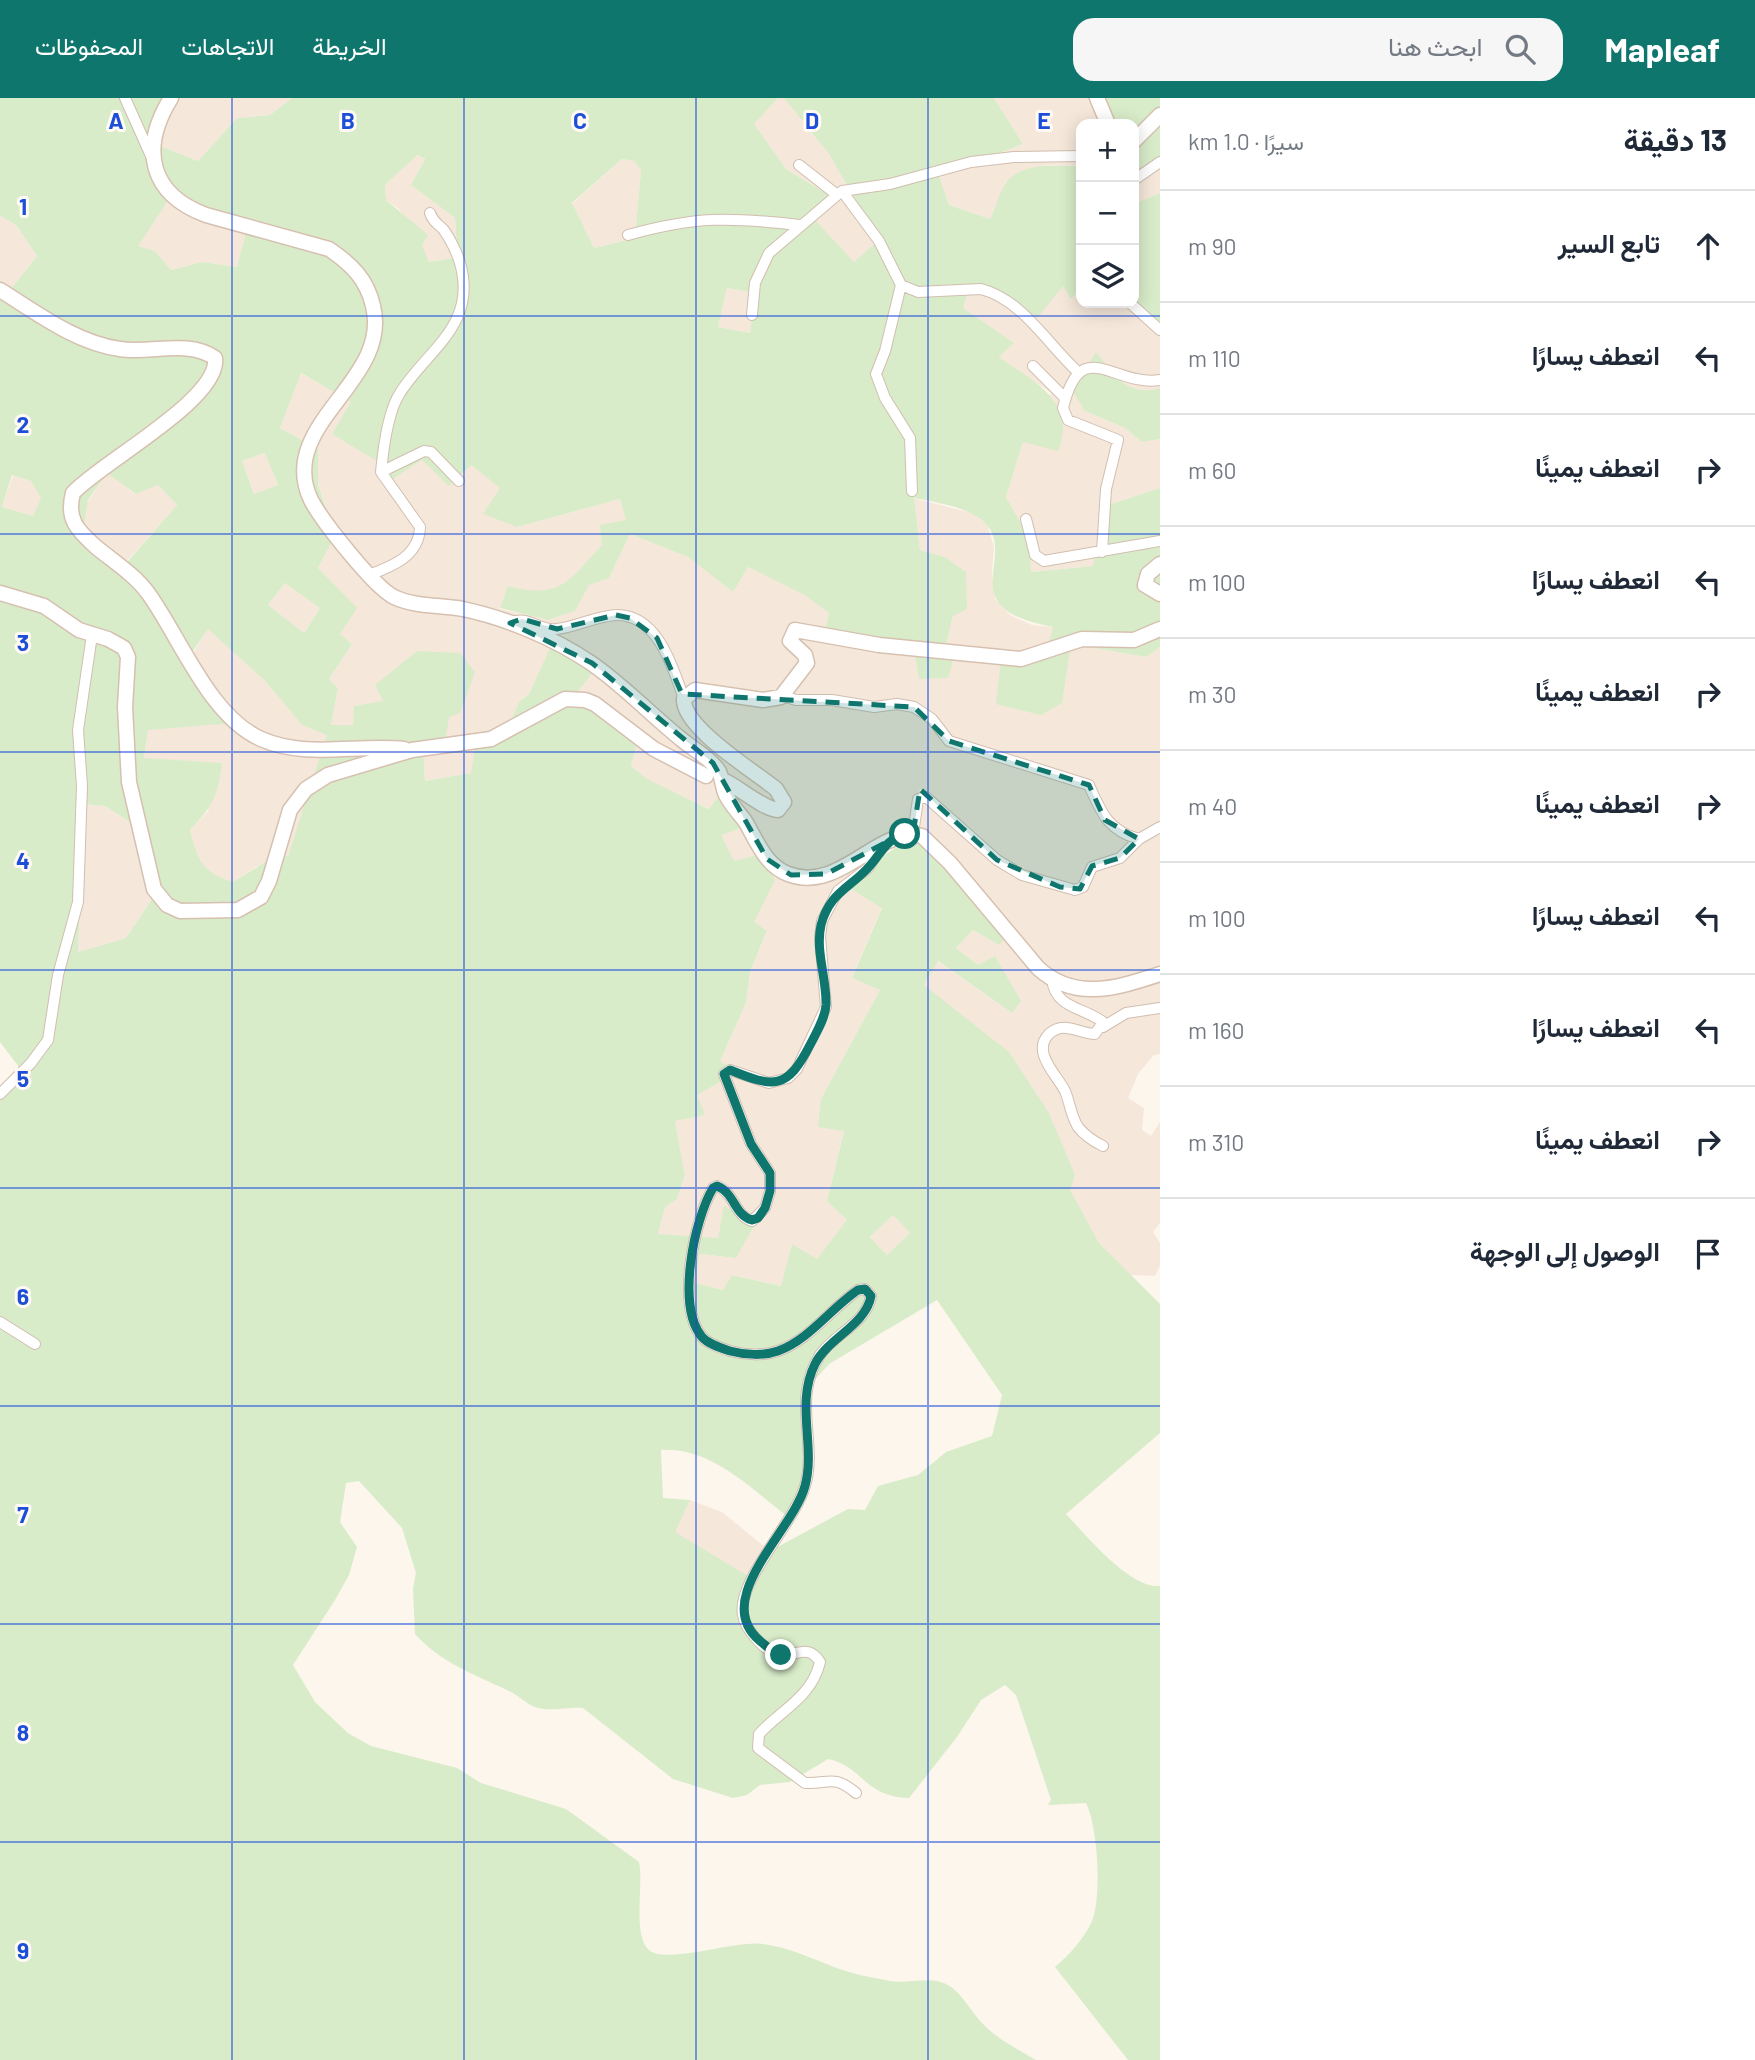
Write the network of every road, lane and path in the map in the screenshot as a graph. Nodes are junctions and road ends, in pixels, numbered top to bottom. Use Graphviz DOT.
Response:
graph roads {
  1 [pos="125,98"];
  2 [pos="171,98"];
  3 [pos="1097,98"];
  4 [pos="1160,115"];
  5 [pos="1106,119"];
  6 [pos="1139,136"];
  7 [pos="1076,156"];
  8 [pos="153,160"];
  9 [pos="1160,162"];
  10 [pos="799,165"];
  11 [pos="1139,177"];
  12 [pos="839,193"];
  13 [pos="430,213"];
  14 [pos="799,225"];
  15 [pos="628,235"];
  16 [pos="901,285"];
  17 [pos="0,290"];
  18 [pos="1135,308"];
  19 [pos="752,315"];
  20 [pos="1160,330"];
  21 [pos="1033,366"];
  22 [pos="1079,373"];
  23 [pos="1160,380"];
  24 [pos="1065,398"];
  25 [pos="381,472"];
  26 [pos="459,481"];
  27 [pos="912,491"];
  28 [pos="1026,519"];
  29 [pos="1160,541"];
  30 [pos="1102,552"];
  31 [pos="1160,564"];
  32 [pos="369,575"];
  33 [pos="0,593"];
  34 [pos="1160,594"];
  35 [pos="510,623"];
  36 [pos="1160,629"];
  37 [pos="92,635"];
  38 [pos="783,696"];
  39 [pos="684,699"];
  40 [pos="682,740"];
  41 [pos="412,750"];
  42 [pos="706,776"];
  43 [pos="724,784"];
  44 [pos="1160,827"];
  45 [pos="913,834"];
  46 [pos="1139,839"];
  47 [pos="884,845"];
  48 [pos="1160,974"];
  49 [pos="1052,979"];
  50 [pos="1160,1008"];
  51 [pos="1103,1027"];
  52 [pos="0,1094"];
  53 [pos="1103,1146"];
  54 [pos="0,1322"];
  55 [pos="35,1344"];
  56 [pos="856,1793"];
  1 -- 8 [label="street"];
  2 -- 8 [label="street"];
  3 -- 5 [label="street"];
  4 -- 6 [label="street"];
  7 -- 12 [label="street"];
  8 -- 32 [label="street"];
  9 -- 11 [label="street"];
  10 -- 12 [label="street"];
  12 -- 14 [label="street"];
  12 -- 16 [label="street"];
  13 -- 25 [label="street"];
  14 -- 15 [label="street"];
  14 -- 19 [label="street"];
  16 -- 22 [label="street"];
  16 -- 27 [label="street"];
  17 -- 41 [label="street"];
  18 -- 20 [label="street"];
  21 -- 24 [label="street"];
  22 -- 23 [label="street"];
  22 -- 24 [label="street"];
  24 -- 30 [label="street"];
  25 -- 26 [label="street"];
  25 -- 32 [label="street"];
  28 -- 30 [label="street"];
  29 -- 30 [label="street"];
  31 -- 34 [label="street"];
  32 -- 35 [label="street"];
  33 -- 37 [label="street"];
  35 -- 39 [label="street"];
  35 -- 40 [label="street"];
  36 -- 38 [label="street"];
  37 -- 41 [label="street"];
  37 -- 52 [label="street"];
  38 -- 39 [label="street"];
  38 -- 46 [label="street"];
  39 -- 43 [label="street"];
  40 -- 42 [label="street"];
  40 -- 43 [label="street"];
  41 -- 42 [label="street"];
  42 -- 43 [label="street"];
  43 -- 47 [label="street"];
  44 -- 46 [label="street"];
  45 -- 46 [label="street"];
  45 -- 47 [label="street"];
  45 -- 49 [label="street"];
  47 -- 56 [label="street"];
  48 -- 49 [label="street"];
  49 -- 51 [label="street"];
  50 -- 51 [label="street"];
  51 -- 53 [label="street"];
  54 -- 55 [label="street"];
}
